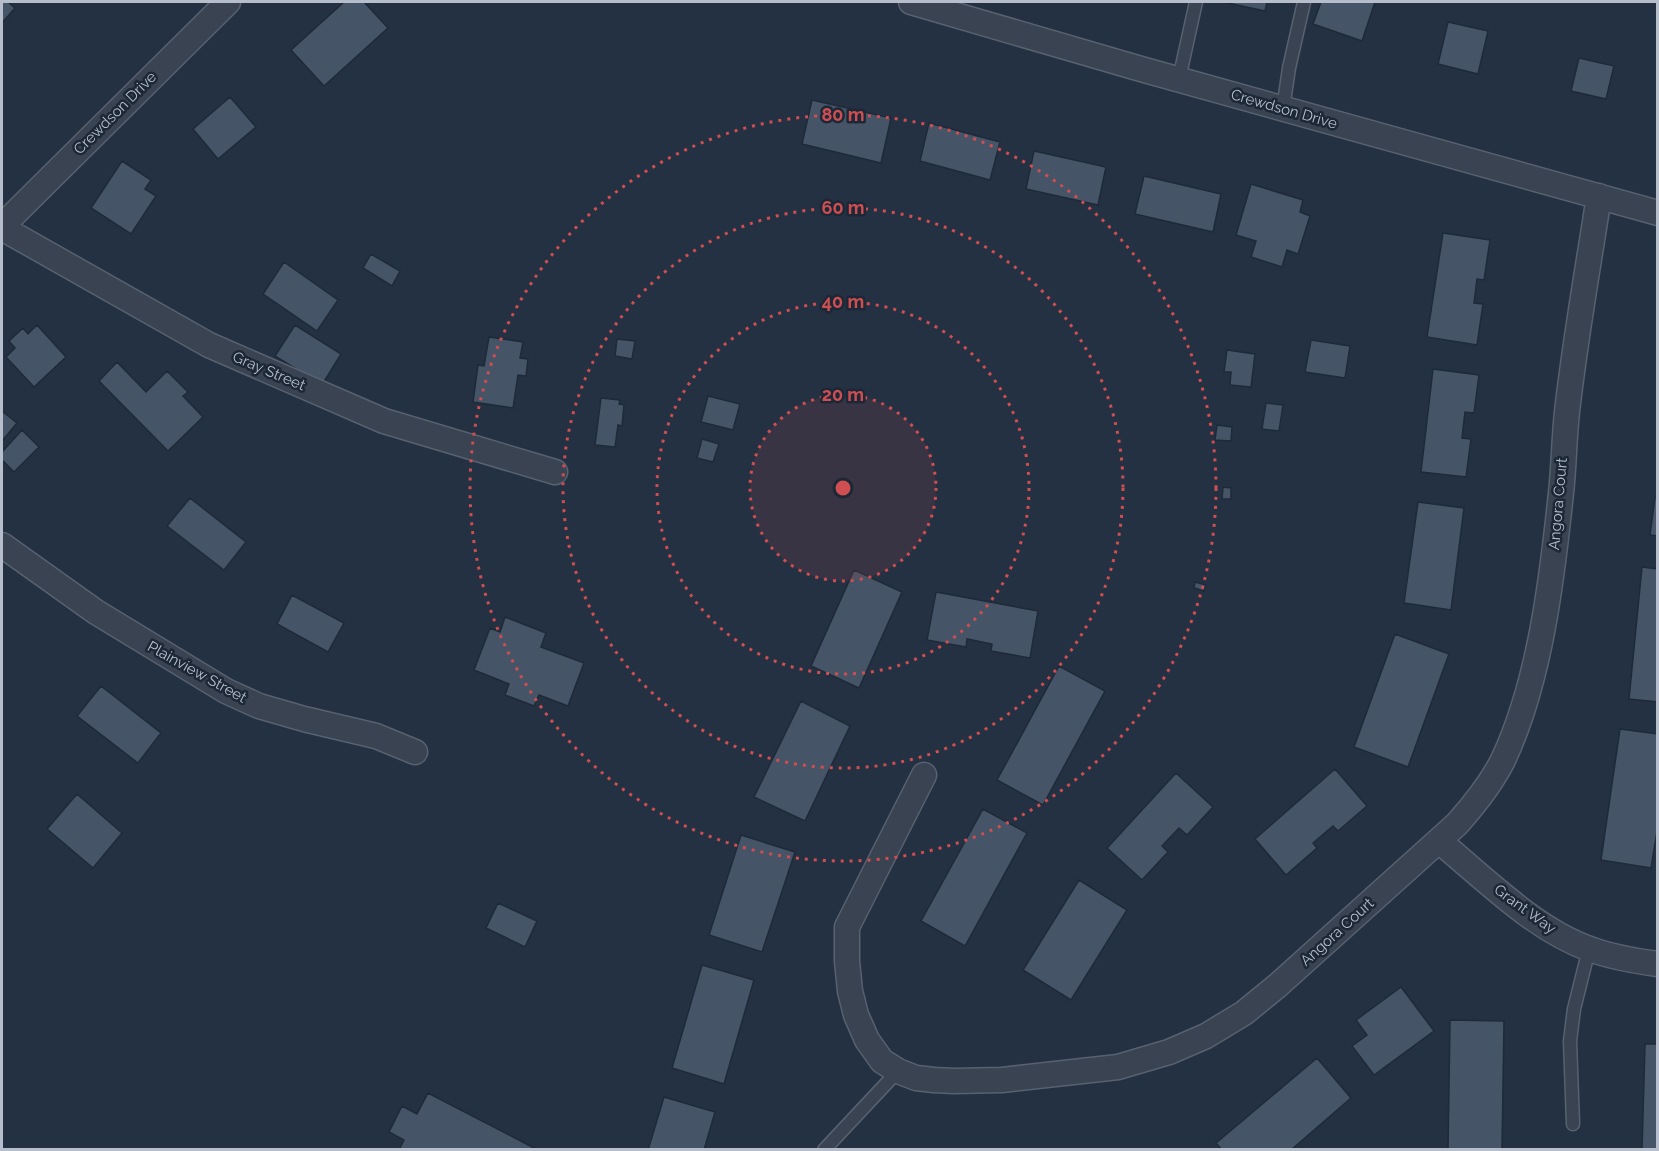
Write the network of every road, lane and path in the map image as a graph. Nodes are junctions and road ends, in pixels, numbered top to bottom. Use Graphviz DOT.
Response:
graph roads {
  1 [pos="228,2"];
  2 [pos="911,2"];
  3 [pos="1196,2"];
  4 [pos="1304,2"];
  5 [pos="1179,80"];
  6 [pos="1283,109"];
  7 [pos="1599,196"];
  8 [pos="1658,213"];
  9 [pos="2,227"];
  10 [pos="555,472"];
  11 [pos="2,545"];
  12 [pos="415,752"];
  13 [pos="924,775"];
  14 [pos="1439,842"];
  15 [pos="1589,949"];
  16 [pos="1658,964"];
  17 [pos="898,1071"];
  18 [pos="1574,1124"];
  19 [pos="824,1149"];
  1 -- 9 [label="street, Crewdson Drive"];
  2 -- 5 [label="street, Crewdson Drive"];
  3 -- 5 [label="lane"];
  4 -- 6 [label="lane"];
  5 -- 6 [label="street, Crewdson Drive"];
  6 -- 7 [label="street, Crewdson Drive"];
  7 -- 8 [label="street, Crewdson Drive"];
  7 -- 14 [label="street, Angora Court"];
  9 -- 10 [label="street, Gray Street"];
  11 -- 12 [label="street, Plainview Street"];
  13 -- 17 [label="street, Angora Court"];
  14 -- 15 [label="street, Grant Way"];
  14 -- 17 [label="street, Angora Court"];
  15 -- 16 [label="street, Grant Way"];
  15 -- 18 [label="lane"];
  17 -- 19 [label="lane"];
}
